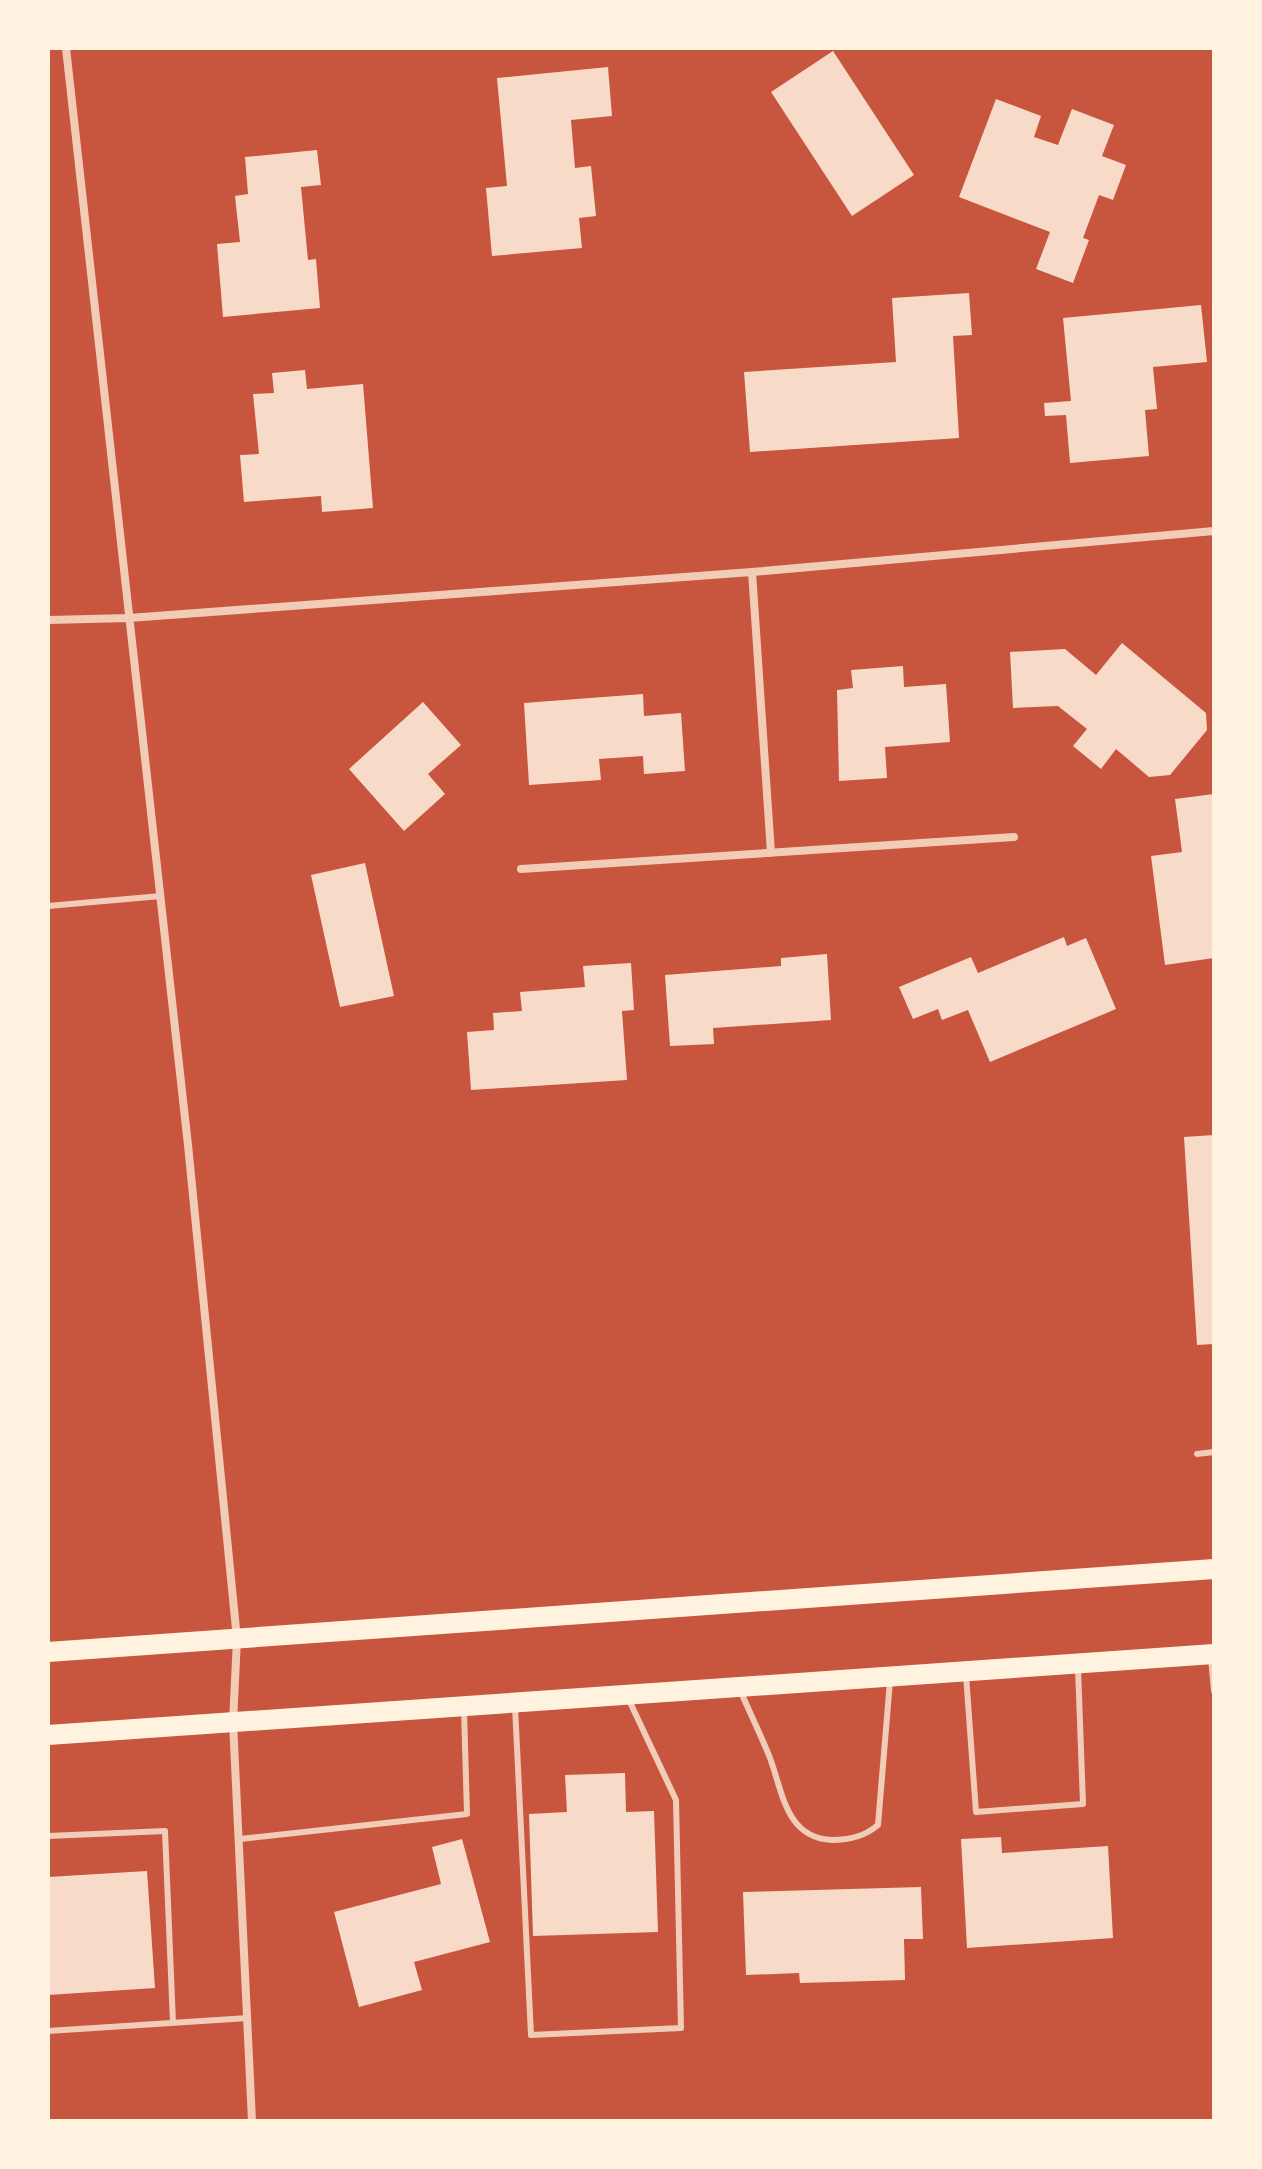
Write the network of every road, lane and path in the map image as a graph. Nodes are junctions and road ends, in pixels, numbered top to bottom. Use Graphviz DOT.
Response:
graph roads {
  1 [pos="66,48"];
  2 [pos="1214,531"];
  3 [pos="752,572"];
  4 [pos="129,618"];
  5 [pos="48,620"];
  6 [pos="1014,837"];
  7 [pos="771,853"];
  8 [pos="521,869"];
  9 [pos="161,896"];
  10 [pos="48,906"];
  11 [pos="1214,1452"];
  12 [pos="1197,1454"];
  13 [pos="1214,1569"];
  14 [pos="237,1639"];
  15 [pos="48,1652"];
  16 [pos="1212,1654"];
  17 [pos="1077,1663"];
  18 [pos="966,1671"];
  19 [pos="890,1676"];
  20 [pos="739,1687"];
  21 [pos="1214,1691"];
  22 [pos="627,1695"];
  23 [pos="515,1703"];
  24 [pos="463,1706"];
  25 [pos="233,1722"];
  26 [pos="48,1735"];
  27 [pos="48,1836"];
  28 [pos="240,1839"];
  29 [pos="248,2018"];
  30 [pos="173,2023"];
  31 [pos="48,2031"];
  32 [pos="252,2121"];
  1 -- 4 [label="street"];
  2 -- 3 [label="street"];
  3 -- 4 [label="street"];
  3 -- 7 [label="street"];
  4 -- 5 [label="street"];
  4 -- 9 [label="street"];
  6 -- 7 [label="street"];
  7 -- 8 [label="street"];
  9 -- 10 [label="lane"];
  9 -- 14 [label="street"];
  11 -- 12 [label="lane"];
  13 -- 14 [label="main road"];
  14 -- 15 [label="main road"];
  14 -- 25 [label="street"];
  16 -- 17 [label="main road"];
  16 -- 21 [label="lane"];
  17 -- 18 [label="main road"];
  17 -- 18 [label="lane"];
  18 -- 19 [label="main road"];
  19 -- 20 [label="main road"];
  19 -- 20 [label="lane"];
  20 -- 22 [label="main road"];
  22 -- 23 [label="main road"];
  22 -- 23 [label="lane"];
  23 -- 24 [label="main road"];
  24 -- 25 [label="main road"];
  24 -- 28 [label="lane"];
  25 -- 26 [label="main road"];
  25 -- 28 [label="street"];
  27 -- 30 [label="lane"];
  28 -- 29 [label="street"];
  29 -- 30 [label="lane"];
  29 -- 32 [label="street"];
  30 -- 31 [label="lane"];
}
